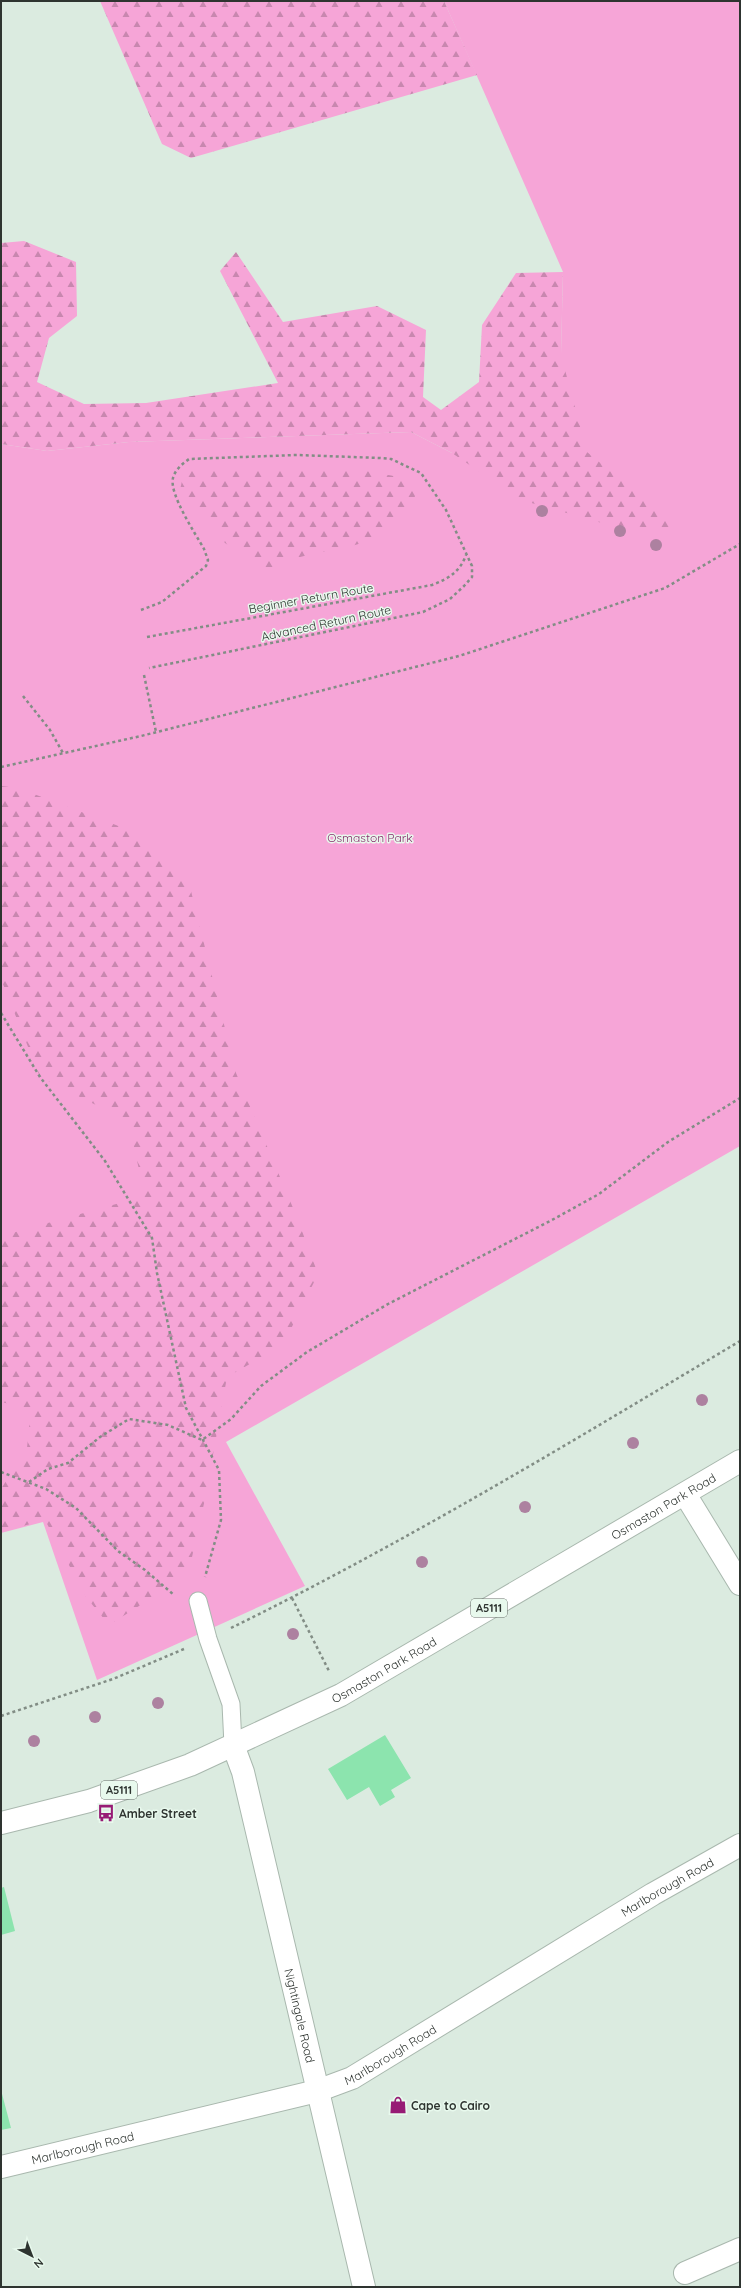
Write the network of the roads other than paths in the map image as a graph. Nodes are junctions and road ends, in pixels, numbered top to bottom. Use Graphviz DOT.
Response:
graph roads {
  1 [pos="740,1461"];
  2 [pos="685,1494"];
  3 [pos="740,1584"];
  4 [pos="198,1601"];
  5 [pos="233,1745"];
  6 [pos="1,1823"];
  7 [pos="740,1845"];
  8 [pos="317,2091"];
  9 [pos="1,2167"];
  10 [pos="740,2249"];
  11 [pos="685,2273"];
  12 [pos="364,2287"];
  1 -- 2 [label="main road, Osmaston Park Road / A5111"];
  2 -- 3 [label="main road"];
  2 -- 5 [label="main road, Osmaston Park Road / A5111"];
  4 -- 5 [label="lane"];
  5 -- 6 [label="main road, Osmaston Park Road / A5111"];
  5 -- 8 [label="main road, Nightingale Road"];
  7 -- 8 [label="main road, Marlborough Road"];
  8 -- 9 [label="main road, Marlborough Road"];
  8 -- 12 [label="main road, Nightingale Road"];
  10 -- 11 [label="main road"];
}
